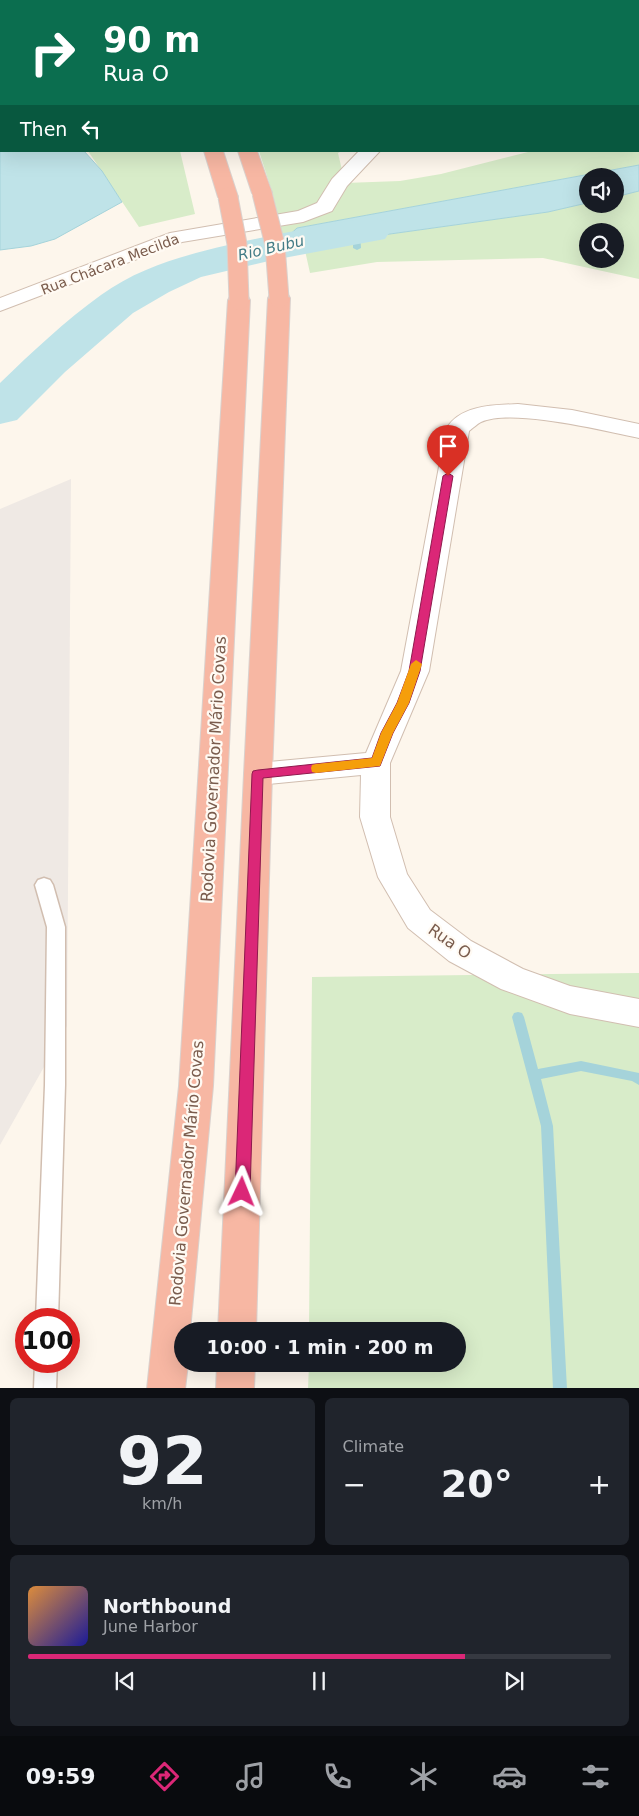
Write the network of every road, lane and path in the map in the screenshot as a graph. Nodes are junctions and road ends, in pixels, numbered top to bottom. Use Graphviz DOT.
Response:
graph roads {
  1 [pos="213,152"];
  2 [pos="247,152"];
  3 [pos="370,152"];
  4 [pos="0,305"];
  5 [pos="639,432"];
  6 [pos="376,763"];
  7 [pos="258,774"];
  8 [pos="44,885"];
  9 [pos="639,1013"];
  10 [pos="47,1308"];
  11 [pos="237,1322"];
  12 [pos="236,1372"];
  13 [pos="46,1373"];
  14 [pos="45,1388"];
  15 [pos="166,1388"];
  16 [pos="235,1388"];
  1 -- 15 [label="highway, Rodovia Governador Mário Covas, bridge"];
  2 -- 7 [label="highway, bridge"];
  3 -- 4 [label="street, Rua Chácara Mecilda"];
  5 -- 6 [label="street, Rua O"];
  6 -- 7 [label="street"];
  6 -- 9 [label="street, Rua O"];
  7 -- 11 [label="highway"];
  8 -- 10 [label="lane"];
  12 -- 16 [label="highway"];
  13 -- 14 [label="lane"];
}
